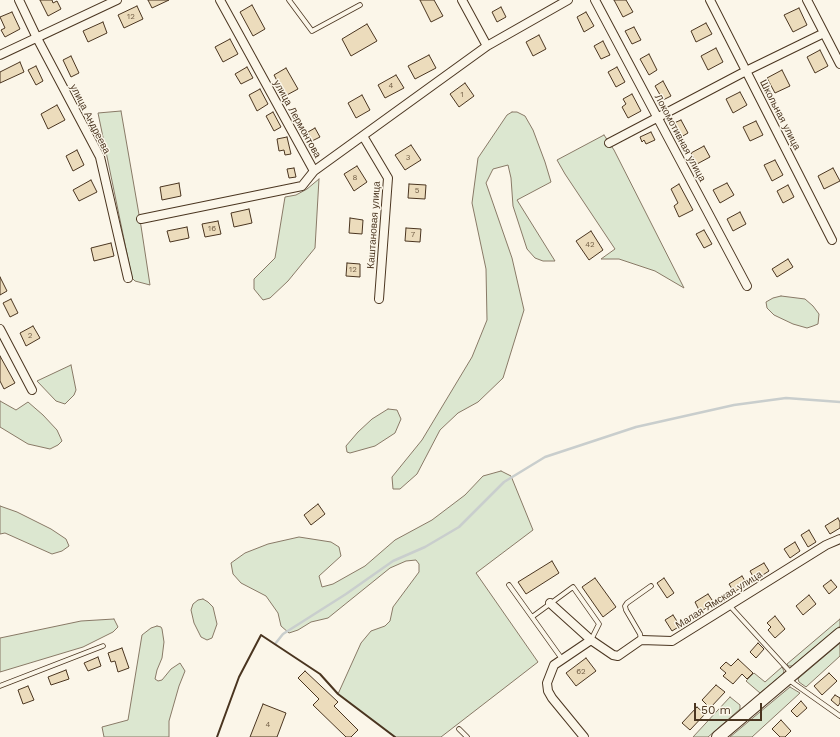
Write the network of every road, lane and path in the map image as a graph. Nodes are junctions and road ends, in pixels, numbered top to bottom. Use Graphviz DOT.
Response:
graph roads {
  1 [pos="19,0"];
  2 [pos="117,0"];
  3 [pos="220,0"];
  4 [pos="289,0"];
  5 [pos="462,0"];
  6 [pos="568,0"];
  7 [pos="594,0"];
  8 [pos="710,0"];
  9 [pos="807,0"];
  10 [pos="360,5"];
  11 [pos="824,33"];
  12 [pos="37,38"];
  13 [pos="487,46"];
  14 [pos="0,55"];
  15 [pos="840,64"];
  16 [pos="746,71"];
  17 [pos="658,118"];
  18 [pos="363,136"];
  19 [pos="609,143"];
  20 [pos="314,171"];
  21 [pos="141,219"];
  22 [pos="832,240"];
  23 [pos="128,278"];
  24 [pos="747,286"];
  25 [pos="379,299"];
  26 [pos="0,329"];
  27 [pos="32,390"];
  28 [pos="840,539"];
  29 [pos="509,585"];
  30 [pos="651,586"];
  31 [pos="550,603"];
  32 [pos="729,605"];
  33 [pos="532,617"];
  34 [pos="840,634"];
  35 [pos="591,640"];
  36 [pos="641,640"];
  37 [pos="104,646"];
  38 [pos="562,660"];
  39 [pos="790,676"];
  40 [pos="0,686"];
  41 [pos="840,716"];
  42 [pos="459,729"];
  43 [pos="467,737"];
  44 [pos="584,737"];
  45 [pos="718,737"];
  1 -- 12 [label="street, улица Андреева"];
  2 -- 12 [label="street"];
  3 -- 20 [label="street, улица Лермонтова"];
  4 -- 10 [label="lane"];
  5 -- 13 [label="street"];
  6 -- 13 [label="street"];
  7 -- 17 [label="street, Локомотивная улица"];
  8 -- 16 [label="street, Школьная улица"];
  9 -- 11 [label="street"];
  11 -- 15 [label="street"];
  11 -- 16 [label="street"];
  12 -- 14 [label="street"];
  12 -- 23 [label="street, улица Андреева"];
  13 -- 18 [label="street"];
  16 -- 17 [label="street"];
  16 -- 22 [label="street, Школьная улица"];
  17 -- 19 [label="street"];
  17 -- 24 [label="street, Локомотивная улица"];
  18 -- 20 [label="street"];
  18 -- 25 [label="street, Каштановая улица"];
  20 -- 21 [label="street, улица Лермонтова"];
  26 -- 27 [label="street"];
  28 -- 32 [label="street, Малая Ямская улица"];
  29 -- 33 [label="lane"];
  30 -- 36 [label="lane"];
  31 -- 33 [label="lane"];
  31 -- 35 [label="street"];
  31 -- 35 [label="lane"];
  32 -- 36 [label="street, Малая Ямская улица"];
  32 -- 39 [label="lane"];
  33 -- 38 [label="lane"];
  34 -- 39 [label="main road"];
  35 -- 36 [label="street"];
  35 -- 38 [label="street"];
  37 -- 40 [label="lane"];
  38 -- 44 [label="street"];
  39 -- 41 [label="lane"];
  39 -- 45 [label="main road"];
  42 -- 43 [label="lane"];
}
